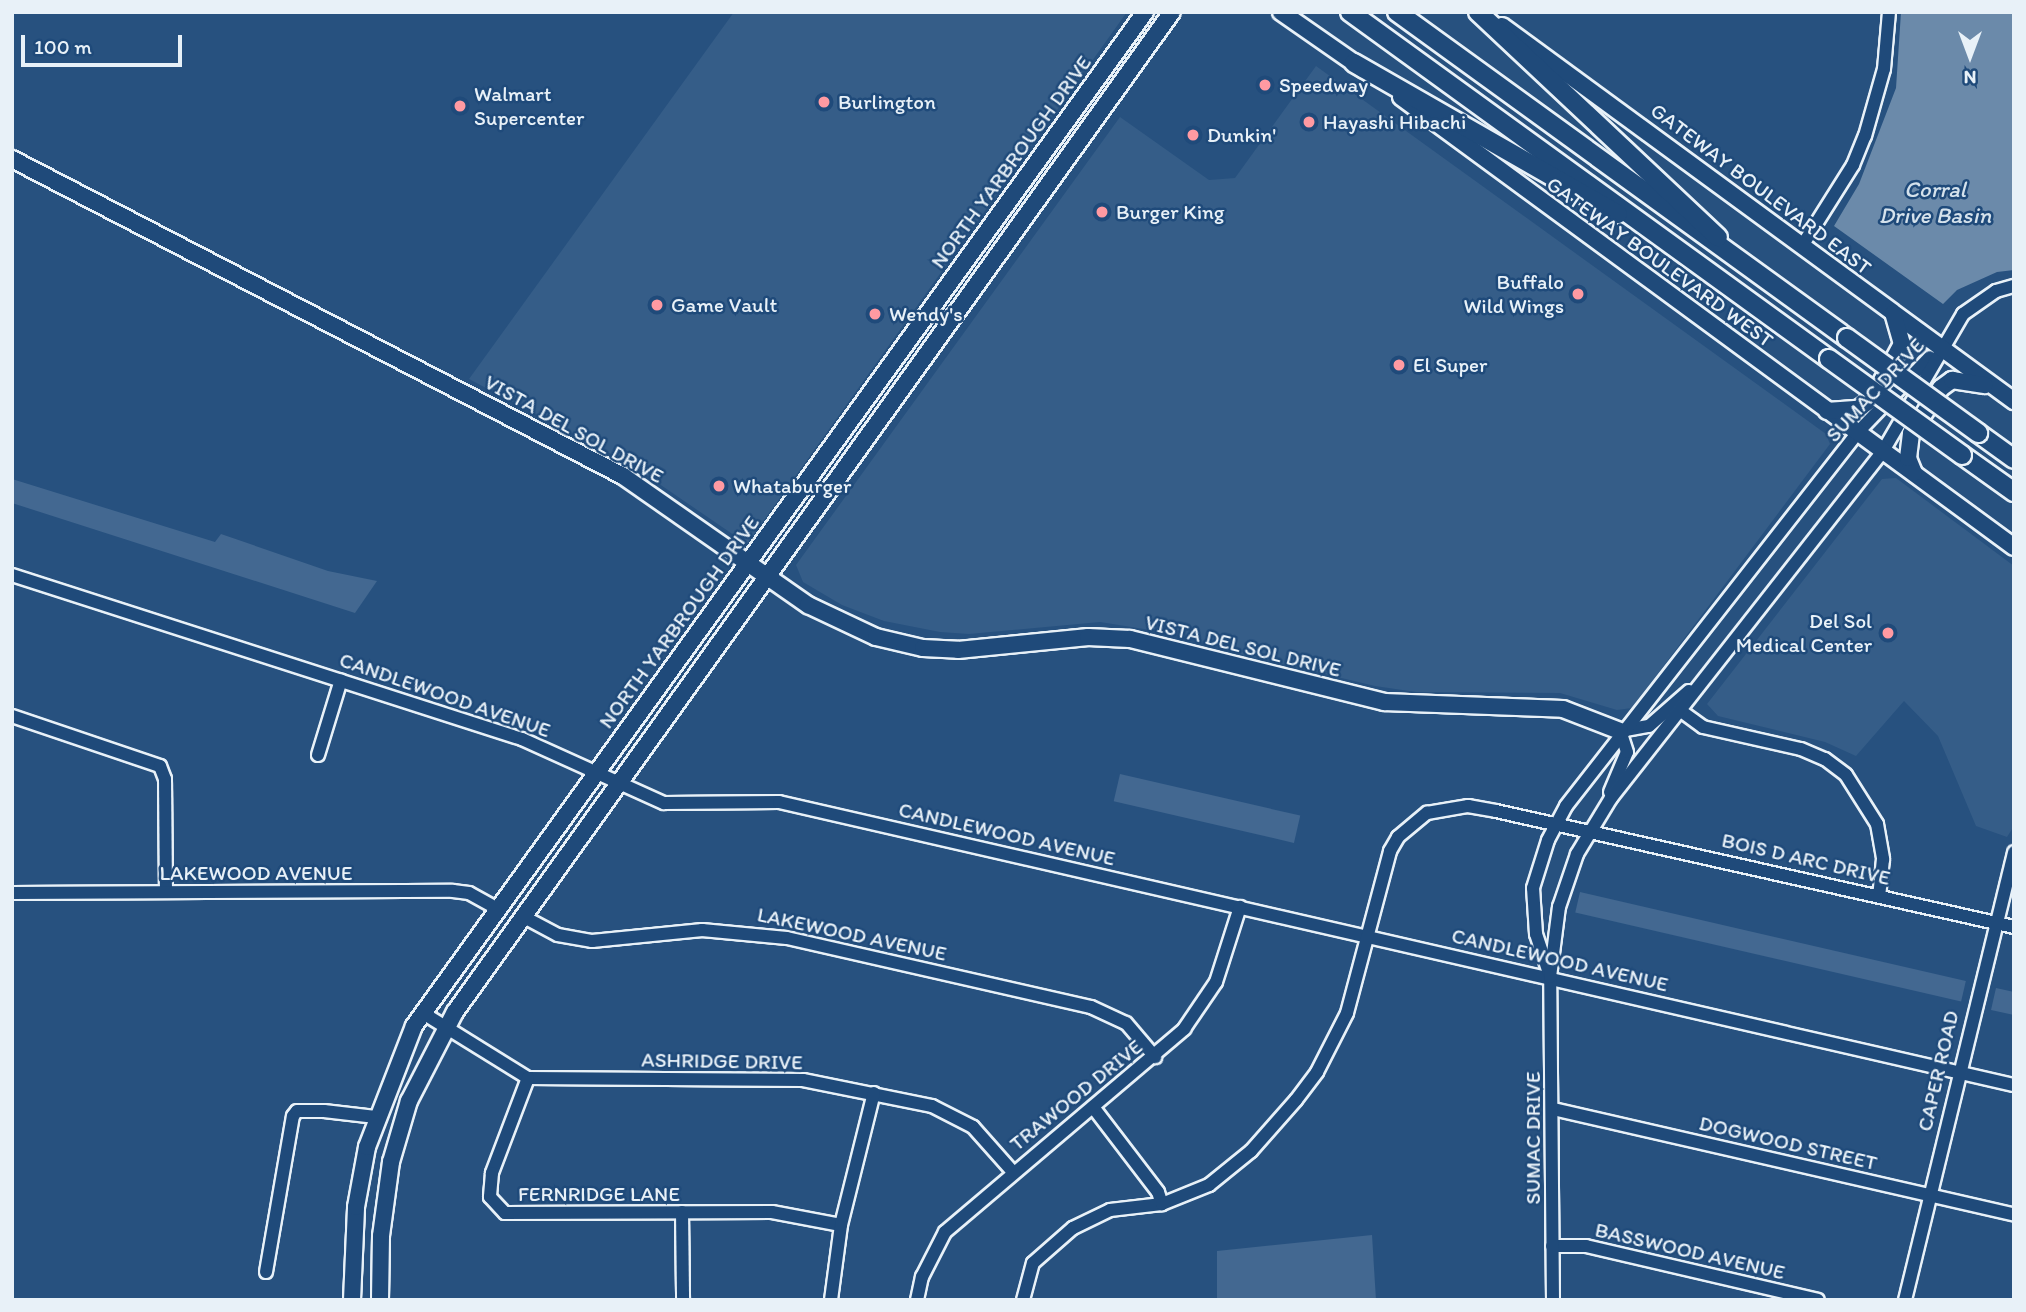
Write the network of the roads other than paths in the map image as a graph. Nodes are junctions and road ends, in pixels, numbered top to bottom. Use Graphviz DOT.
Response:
graph roads {
  1 [pos="1145,12"];
  2 [pos="1172,12"];
  3 [pos="1281,12"];
  4 [pos="1350,12"];
  5 [pos="1397,12"];
  6 [pos="1480,12"];
  7 [pos="1889,12"];
  8 [pos="1354,63"];
  9 [pos="12,159"];
  10 [pos="989,228"];
  11 [pos="1665,236"];
  12 [pos="1009,242"];
  13 [pos="1802,246"];
  14 [pos="1747,268"];
  15 [pos="2014,286"];
  16 [pos="1892,312"];
  17 [pos="1941,346"];
  18 [pos="1994,387"];
  19 [pos="2014,401"];
  20 [pos="1827,411"];
  21 [pos="1857,433"];
  22 [pos="1883,451"];
  23 [pos="2014,459"];
  24 [pos="1914,473"];
  25 [pos="2014,492"];
  26 [pos="2014,547"];
  27 [pos="747,562"];
  28 [pos="12,575"];
  29 [pos="769,578"];
  30 [pos="1720,662"];
  31 [pos="341,680"];
  32 [pos="1681,712"];
  33 [pos="12,716"];
  34 [pos="1620,731"];
  35 [pos="318,755"];
  36 [pos="596,771"];
  37 [pos="622,784"];
  38 [pos="1602,813"];
  39 [pos="1557,824"];
  40 [pos="1590,831"];
  41 [pos="2014,852"];
  42 [pos="166,892"];
  43 [pos="12,893"];
  44 [pos="1879,895"];
  45 [pos="1240,907"];
  46 [pos="496,908"];
  47 [pos="524,917"];
  48 [pos="1993,922"];
  49 [pos="2014,927"];
  50 [pos="1369,940"];
  51 [pos="1550,977"];
  52 [pos="423,1013"];
  53 [pos="445,1029"];
  54 [pos="1155,1057"];
  55 [pos="1958,1071"];
  56 [pos="528,1078"];
  57 [pos="2014,1085"];
  58 [pos="874,1093"];
  59 [pos="1093,1107"];
  60 [pos="1553,1109"];
  61 [pos="376,1117"];
  62 [pos="1012,1171"];
  63 [pos="1929,1196"];
  64 [pos="1162,1204"];
  65 [pos="682,1212"];
  66 [pos="2014,1214"];
  67 [pos="841,1225"];
  68 [pos="1552,1246"];
  69 [pos="266,1272"];
  70 [pos="352,1300"];
  71 [pos="380,1300"];
  72 [pos="683,1300"];
  73 [pos="831,1300"];
  74 [pos="917,1300"];
  75 [pos="1023,1300"];
  76 [pos="1553,1300"];
  77 [pos="1818,1300"];
  78 [pos="1905,1300"];
  1 -- 10 [label="main road, NORTH YARBROUGH DRIVE"];
  2 -- 12 [label="main road, NORTH YARBROUGH DRIVE"];
  3 -- 8 [label="main road, GATEWAY BOULEVARD WEST"];
  4 -- 11 [label="highway"];
  5 -- 14 [label="highway"];
  6 -- 13 [label="main road, GATEWAY BOULEVARD EAST"];
  6 -- 14 [label="highway"];
  7 -- 13 [label="street"];
  8 -- 11 [label="highway"];
  8 -- 20 [label="main road, GATEWAY BOULEVARD WEST"];
  9 -- 27 [label="main road, VISTA DEL SOL DRIVE"];
  10 -- 12 [label="main road"];
  10 -- 27 [label="main road, NORTH YARBROUGH DRIVE"];
  11 -- 25 [label="highway, bridge"];
  12 -- 29 [label="main road, NORTH YARBROUGH DRIVE"];
  13 -- 16 [label="main road, GATEWAY BOULEVARD EAST"];
  14 -- 23 [label="highway, bridge"];
  15 -- 17 [label="street"];
  16 -- 17 [label="main road, GATEWAY BOULEVARD EAST"];
  16 -- 20 [label="main road"];
  17 -- 18 [label="main road, GATEWAY BOULEVARD EAST"];
  17 -- 21 [label="street, SUMAC DRIVE"];
  17 -- 22 [label="street, SUMAC DRIVE"];
  18 -- 19 [label="main road, GATEWAY BOULEVARD EAST"];
  18 -- 24 [label="main road"];
  20 -- 21 [label="main road, GATEWAY BOULEVARD WEST"];
  21 -- 22 [label="main road, GATEWAY BOULEVARD WEST"];
  21 -- 34 [label="street, SUMAC DRIVE"];
  22 -- 24 [label="main road, GATEWAY BOULEVARD WEST"];
  22 -- 30 [label="street, SUMAC DRIVE"];
  24 -- 26 [label="main road, GATEWAY BOULEVARD WEST"];
  27 -- 29 [label="main road, VISTA DEL SOL DRIVE"];
  27 -- 36 [label="main road, NORTH YARBROUGH DRIVE"];
  28 -- 31 [label="street, CANDLEWOOD AVENUE"];
  29 -- 34 [label="main road, VISTA DEL SOL DRIVE"];
  29 -- 37 [label="main road, NORTH YARBROUGH DRIVE"];
  30 -- 32 [label="street, SUMAC DRIVE"];
  30 -- 34 [label="street"];
  31 -- 35 [label="street"];
  31 -- 36 [label="street, CANDLEWOOD AVENUE"];
  32 -- 38 [label="street, SUMAC DRIVE"];
  32 -- 44 [label="street"];
  33 -- 42 [label="street"];
  34 -- 38 [label="street"];
  34 -- 39 [label="street, SUMAC DRIVE"];
  36 -- 37 [label="street, CANDLEWOOD AVENUE"];
  36 -- 46 [label="main road, NORTH YARBROUGH DRIVE"];
  37 -- 45 [label="street, CANDLEWOOD AVENUE"];
  37 -- 47 [label="main road, NORTH YARBROUGH DRIVE"];
  38 -- 40 [label="street, SUMAC DRIVE"];
  39 -- 40 [label="street, BOIS D ARC DRIVE"];
  39 -- 50 [label="street, BOIS D ARC DRIVE"];
  39 -- 51 [label="street, SUMAC DRIVE"];
  40 -- 44 [label="street, BOIS D ARC DRIVE"];
  40 -- 51 [label="street, SUMAC DRIVE"];
  41 -- 48 [label="street, CAPER ROAD"];
  42 -- 43 [label="street, LAKEWOOD AVENUE"];
  42 -- 46 [label="street, LAKEWOOD AVENUE"];
  44 -- 48 [label="street, BOIS D ARC DRIVE"];
  45 -- 50 [label="street, CANDLEWOOD AVENUE"];
  45 -- 54 [label="street, TRAWOOD DRIVE"];
  46 -- 52 [label="main road, NORTH YARBROUGH DRIVE"];
  47 -- 53 [label="main road, NORTH YARBROUGH DRIVE"];
  47 -- 54 [label="street, LAKEWOOD AVENUE"];
  48 -- 49 [label="street, BOIS D ARC DRIVE"];
  48 -- 55 [label="street, CAPER ROAD"];
  50 -- 51 [label="street, CANDLEWOOD AVENUE"];
  50 -- 64 [label="street, BOIS D ARC DRIVE"];
  51 -- 55 [label="street, CANDLEWOOD AVENUE"];
  51 -- 60 [label="street, SUMAC DRIVE"];
  52 -- 53 [label="street"];
  52 -- 61 [label="main road, NORTH YARBROUGH DRIVE"];
  53 -- 56 [label="street"];
  53 -- 71 [label="main road, NORTH YARBROUGH DRIVE"];
  54 -- 59 [label="street, TRAWOOD DRIVE"];
  55 -- 57 [label="street, CANDLEWOOD AVENUE"];
  55 -- 63 [label="street, CAPER ROAD"];
  56 -- 58 [label="street, ASHRIDGE DRIVE"];
  56 -- 65 [label="street, FERNRIDGE LANE"];
  58 -- 62 [label="street, ASHRIDGE DRIVE"];
  58 -- 67 [label="street"];
  59 -- 62 [label="street, TRAWOOD DRIVE"];
  59 -- 64 [label="street"];
  60 -- 63 [label="street, DOGWOOD STREET"];
  60 -- 68 [label="street, SUMAC DRIVE"];
  61 -- 69 [label="street"];
  61 -- 70 [label="main road, NORTH YARBROUGH DRIVE"];
  62 -- 74 [label="street, TRAWOOD DRIVE"];
  63 -- 66 [label="street, DOGWOOD STREET"];
  63 -- 78 [label="street, CAPER ROAD"];
  64 -- 75 [label="street, BOIS D ARC DRIVE"];
  65 -- 67 [label="street, FERNRIDGE LANE"];
  65 -- 72 [label="street"];
  67 -- 73 [label="street"];
  68 -- 76 [label="street, SUMAC DRIVE"];
  68 -- 77 [label="street, BASSWOOD AVENUE"];
}
